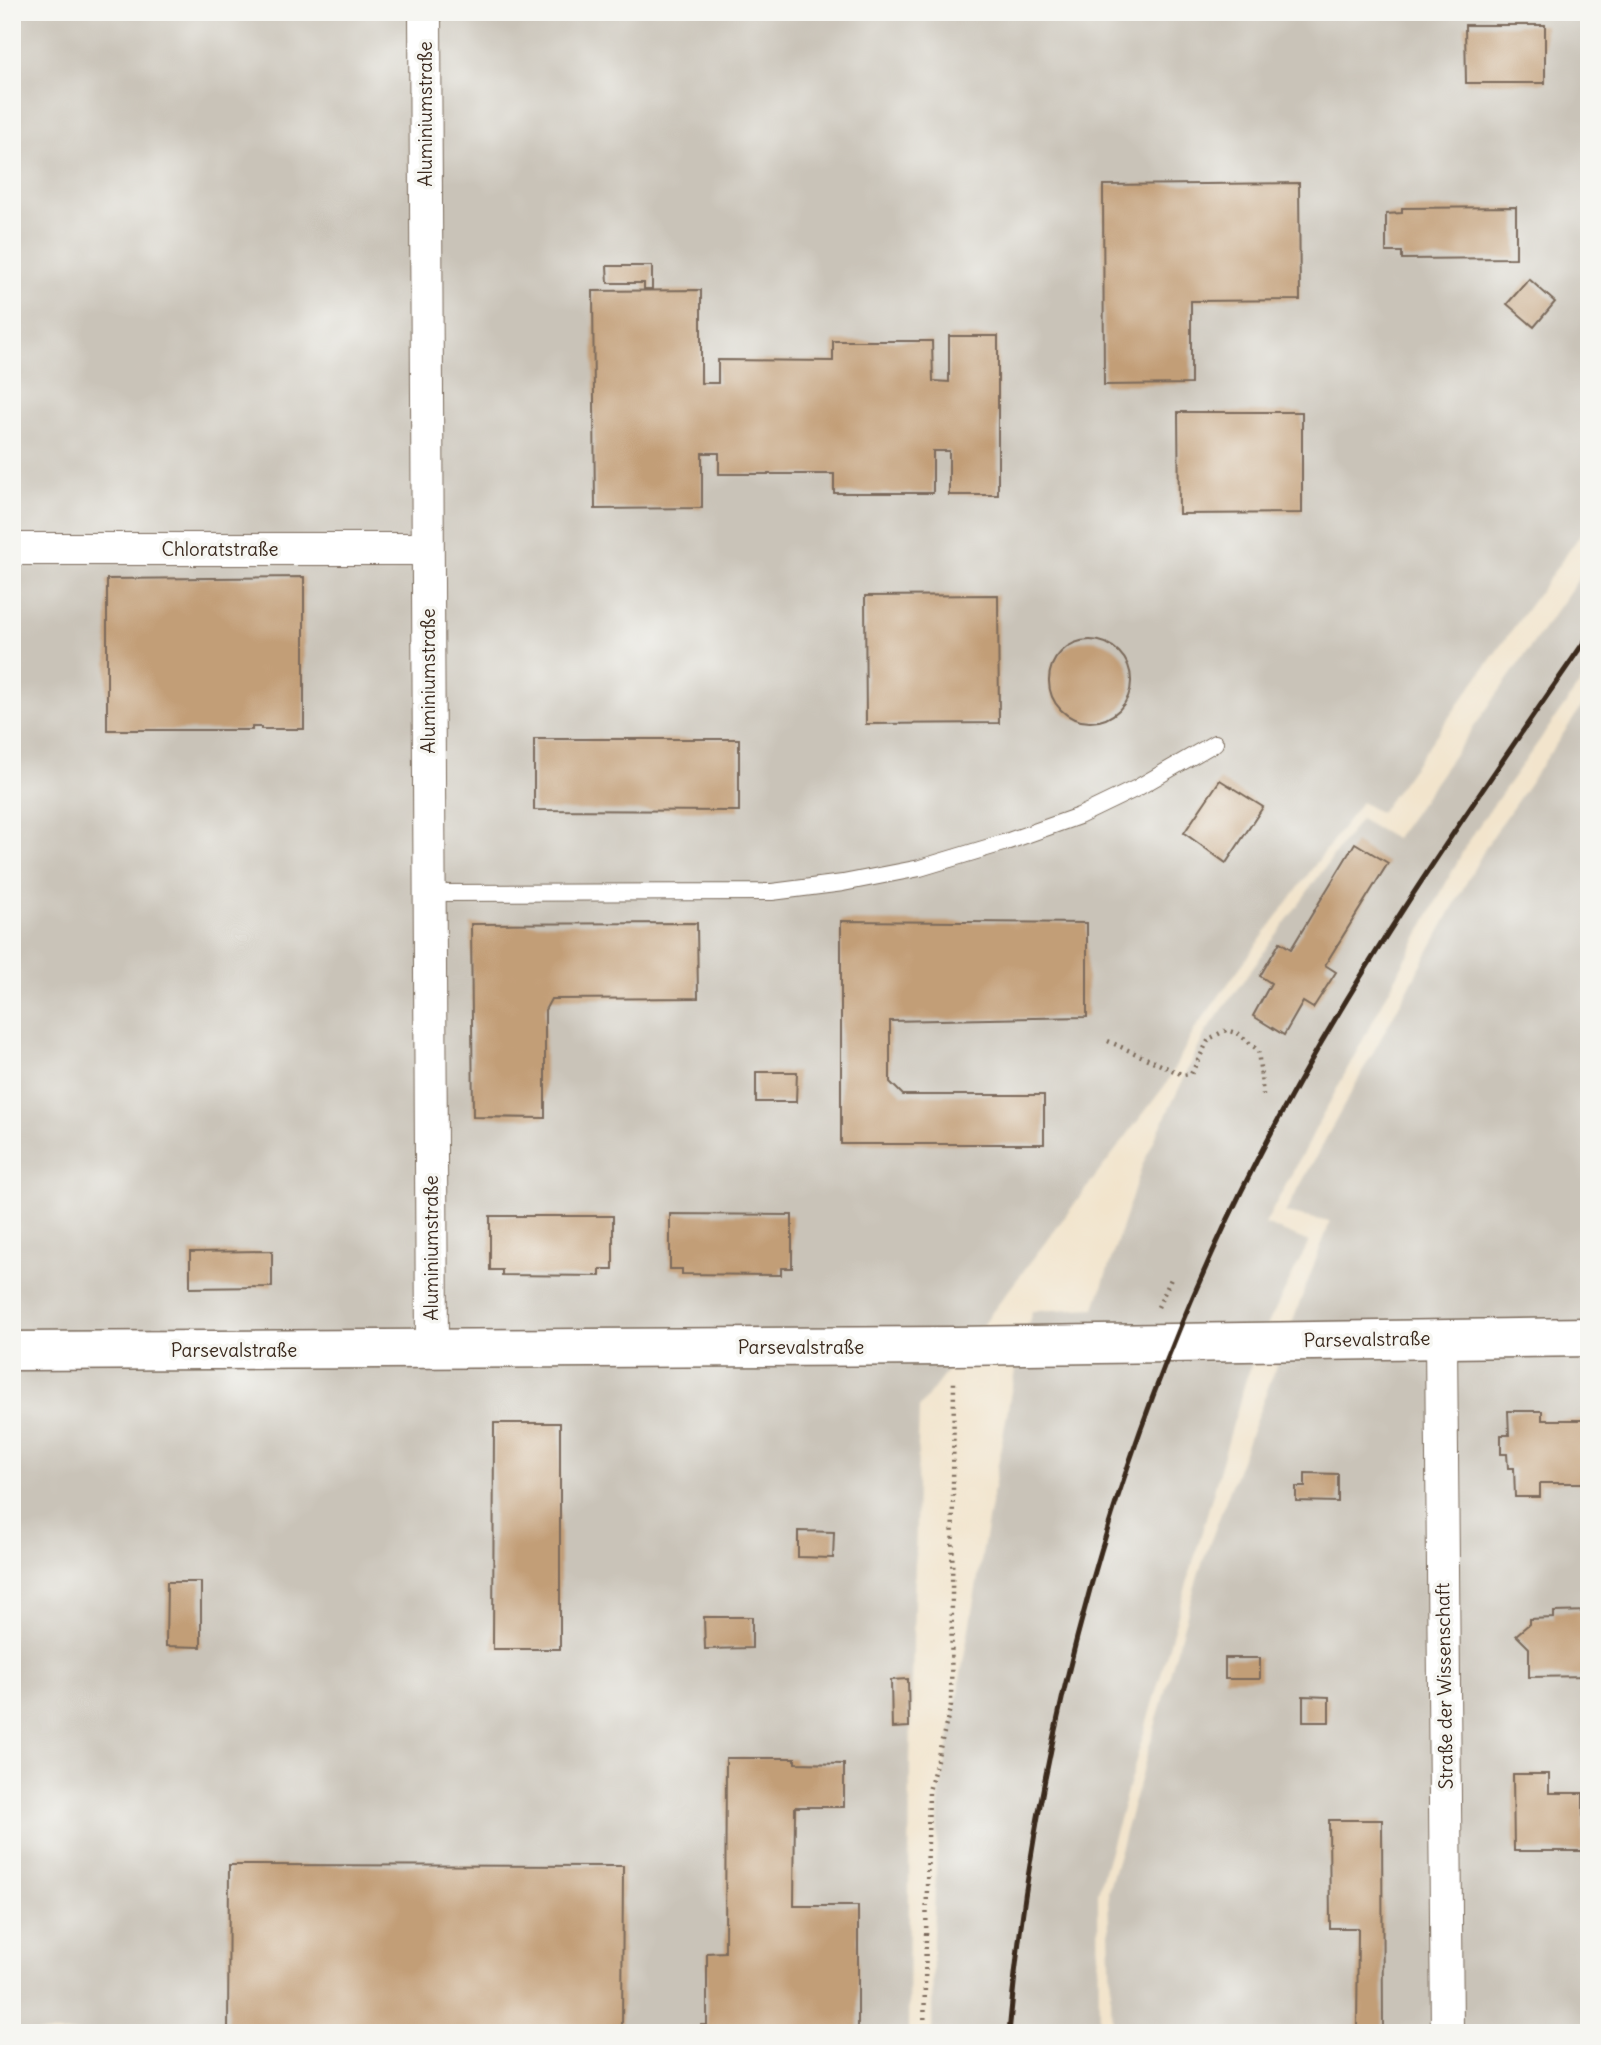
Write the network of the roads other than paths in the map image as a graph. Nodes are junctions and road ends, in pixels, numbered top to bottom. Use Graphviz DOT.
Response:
graph roads {
  1 [pos="425,12"];
  2 [pos="12,549"];
  3 [pos="428,549"];
  4 [pos="1215,743"];
  5 [pos="429,892"];
  6 [pos="1589,1337"];
  7 [pos="1441,1338"];
  8 [pos="432,1349"];
  9 [pos="12,1351"];
  10 [pos="1447,2033"];
  1 -- 3 [label="street, Aluminiumstraße"];
  2 -- 3 [label="street, Chloratstraße"];
  3 -- 5 [label="street, Aluminiumstraße"];
  4 -- 5 [label="lane"];
  5 -- 8 [label="street, Aluminiumstraße"];
  6 -- 7 [label="street, Parsevalstraße"];
  7 -- 8 [label="street, Parsevalstraße"];
  7 -- 10 [label="street, Straße der Wissenschaft"];
  8 -- 9 [label="street, Parsevalstraße"];
}
